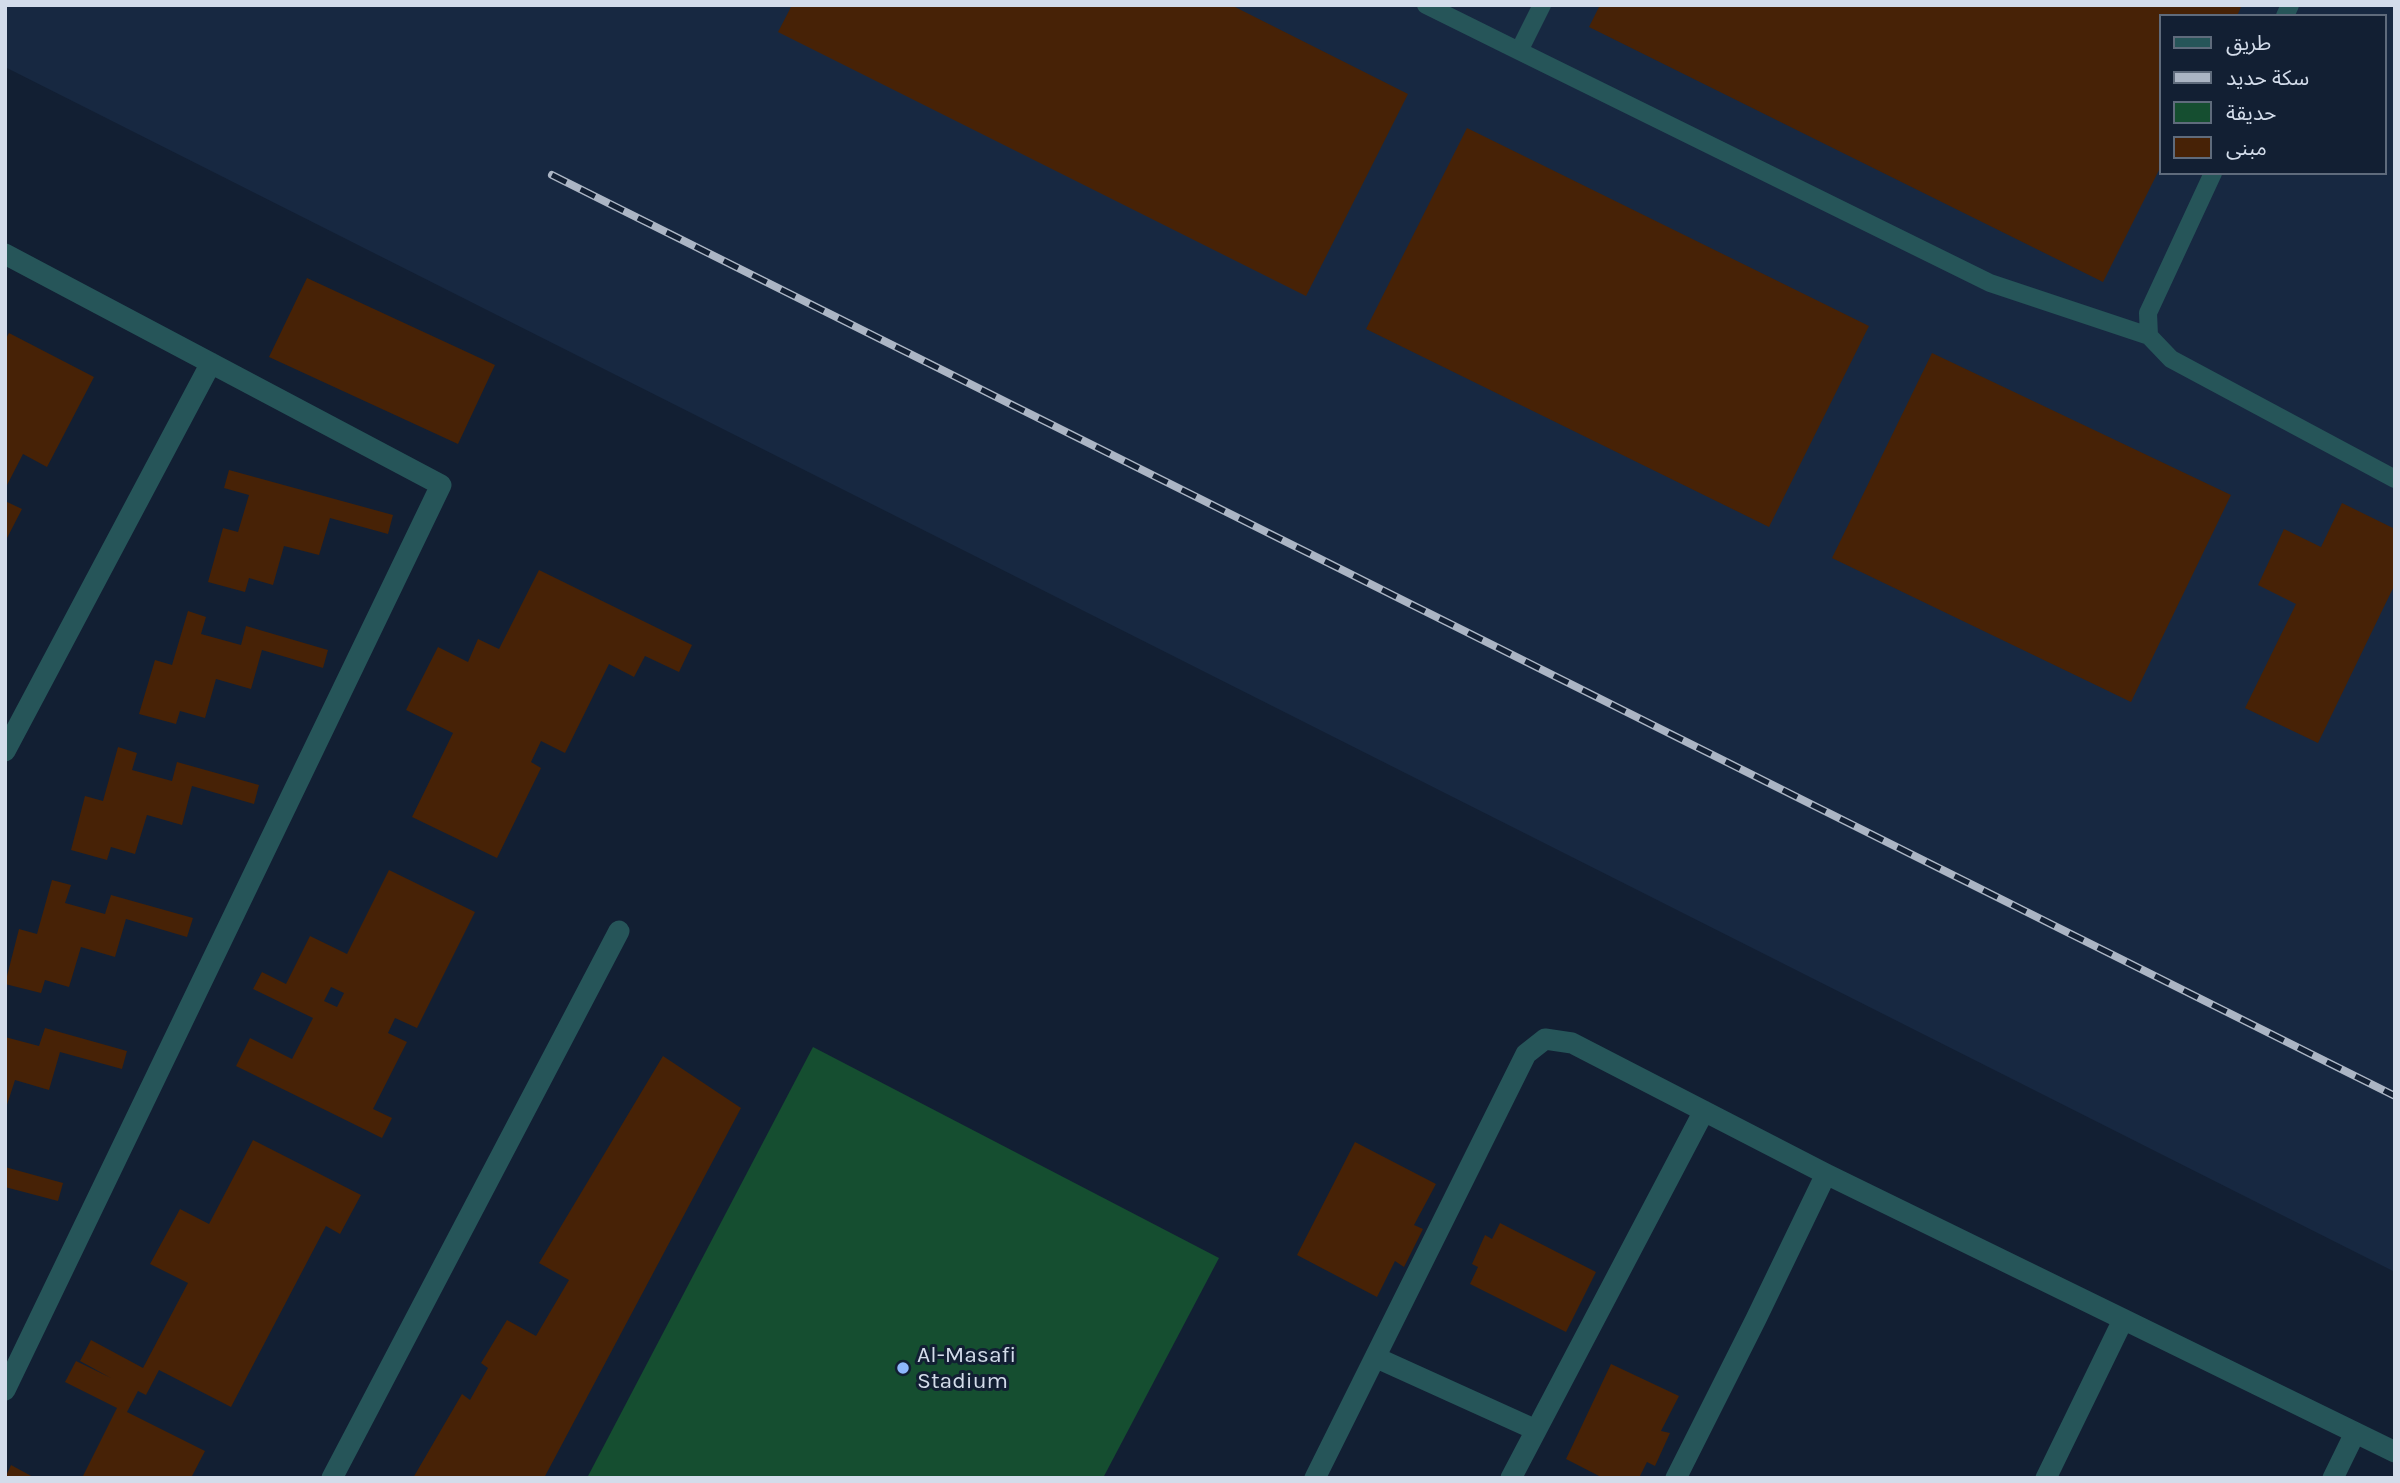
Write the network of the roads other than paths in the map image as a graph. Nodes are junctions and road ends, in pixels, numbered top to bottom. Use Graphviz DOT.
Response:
graph roads {
  1 [pos="1426,5"];
  2 [pos="1542,5"];
  3 [pos="1519,51"];
  4 [pos="2212,175"];
  5 [pos="5,254"];
  6 [pos="2149,336"];
  7 [pos="211,363"];
  8 [pos="2395,479"];
  9 [pos="5,751"];
  10 [pos="619,930"];
  11 [pos="1704,1111"];
  12 [pos="1826,1174"];
  13 [pos="2123,1320"];
  14 [pos="1377,1358"];
  15 [pos="5,1390"];
  16 [pos="1536,1430"];
  17 [pos="2355,1433"];
  18 [pos="2395,1452"];
  19 [pos="332,1478"];
  20 [pos="1315,1478"];
  21 [pos="1511,1478"];
  22 [pos="1676,1478"];
  23 [pos="2046,1478"];
  24 [pos="2333,1478"];
  1 -- 3 [label="lane"];
  2 -- 3 [label="lane"];
  3 -- 6 [label="lane"];
  4 -- 6 [label="lane"];
  5 -- 7 [label="street"];
  6 -- 8 [label="lane"];
  7 -- 9 [label="street"];
  7 -- 15 [label="street"];
  10 -- 19 [label="street"];
  11 -- 12 [label="street"];
  11 -- 14 [label="street"];
  11 -- 16 [label="street"];
  12 -- 13 [label="street"];
  12 -- 22 [label="street"];
  13 -- 17 [label="street"];
  13 -- 23 [label="street"];
  14 -- 16 [label="street"];
  14 -- 20 [label="street"];
  16 -- 21 [label="street"];
  17 -- 18 [label="street"];
  17 -- 24 [label="street"];
}
